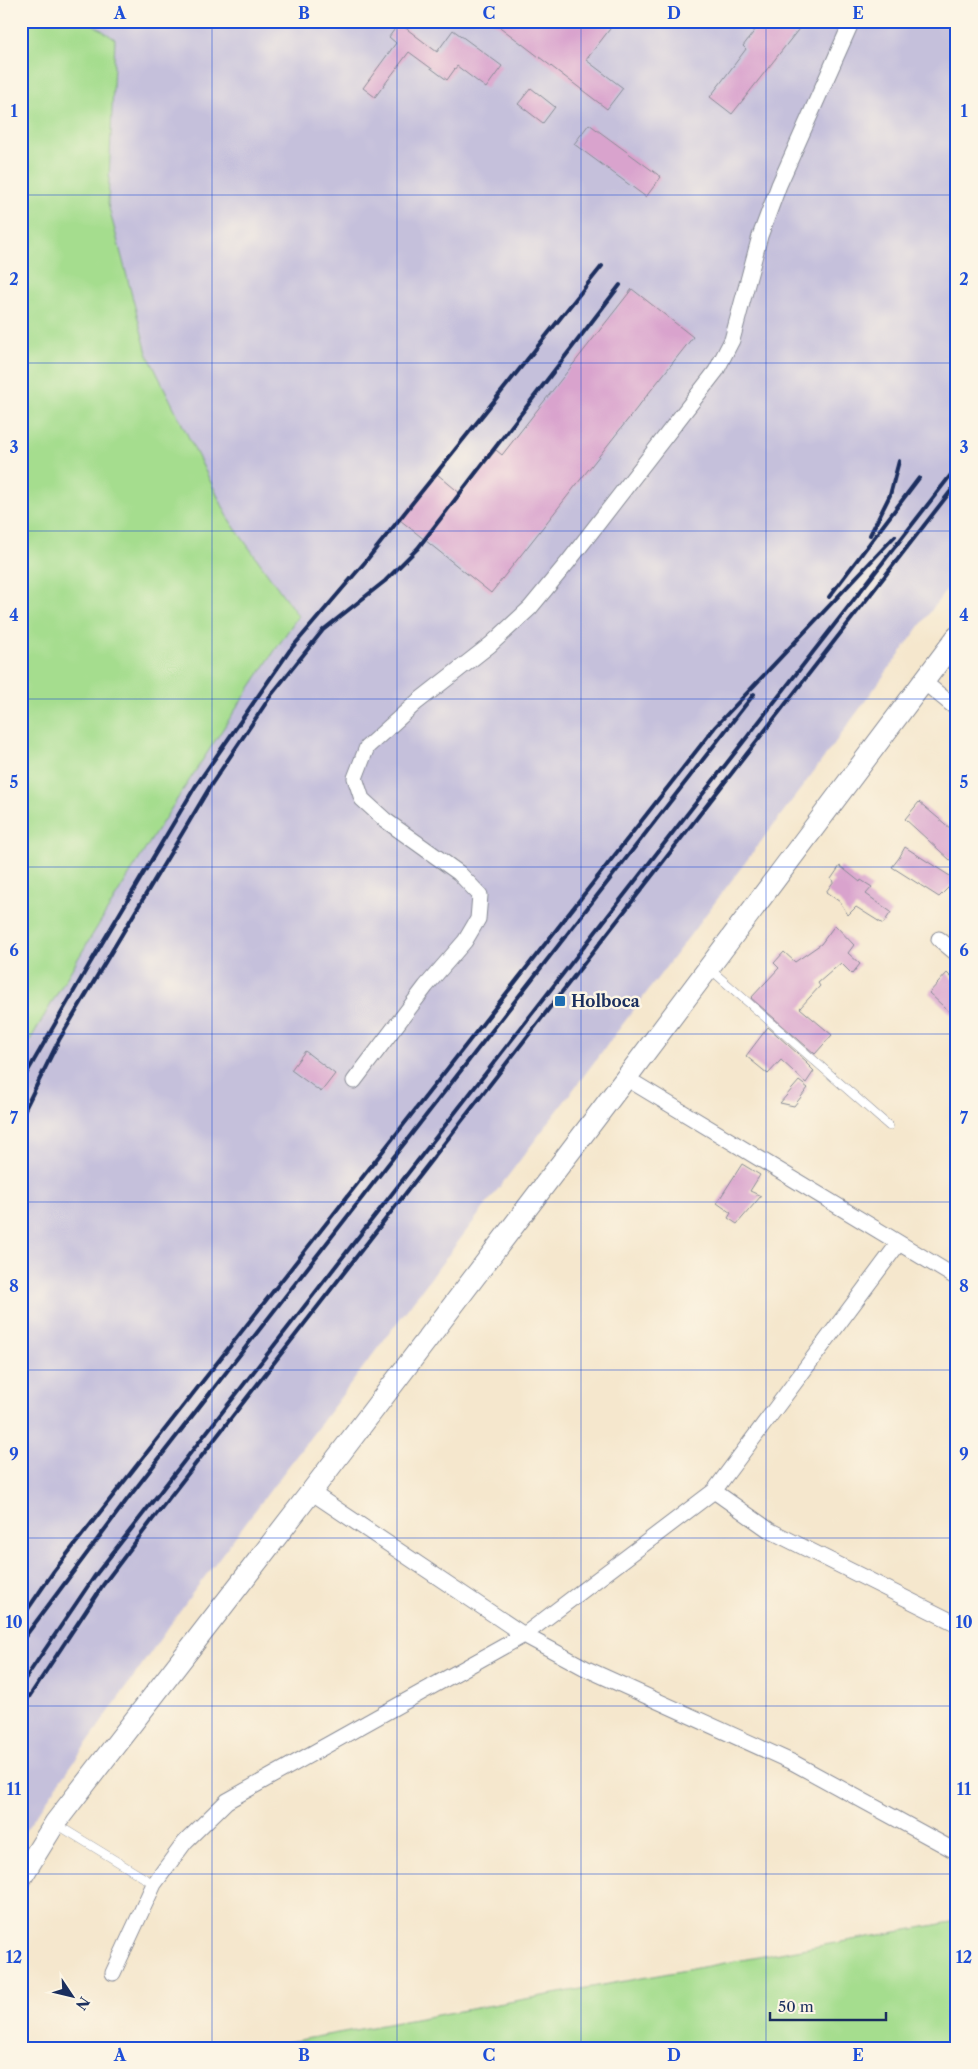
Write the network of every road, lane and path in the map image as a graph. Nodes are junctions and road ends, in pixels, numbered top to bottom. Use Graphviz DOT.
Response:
graph roads {
  1 [pos="852,21"];
  2 [pos="957,637"];
  3 [pos="924,682"];
  4 [pos="957,709"];
  5 [pos="939,939"];
  6 [pos="957,954"];
  7 [pos="708,967"];
  8 [pos="626,1078"];
  9 [pos="354,1081"];
  10 [pos="889,1126"];
  11 [pos="898,1244"];
  12 [pos="957,1278"];
  13 [pos="714,1491"];
  14 [pos="311,1492"];
  15 [pos="957,1624"];
  16 [pos="524,1635"];
  17 [pos="55,1823"];
  18 [pos="957,1852"];
  19 [pos="21,1878"];
  20 [pos="154,1884"];
  21 [pos="113,1973"];
  1 -- 9 [label="street"];
  2 -- 3 [label="main road"];
  3 -- 4 [label="street"];
  3 -- 7 [label="main road"];
  5 -- 6 [label="street"];
  7 -- 8 [label="main road"];
  7 -- 10 [label="lane"];
  8 -- 11 [label="street"];
  8 -- 14 [label="main road"];
  11 -- 12 [label="street"];
  11 -- 13 [label="street"];
  13 -- 15 [label="street"];
  13 -- 16 [label="street"];
  14 -- 16 [label="street"];
  14 -- 17 [label="main road"];
  16 -- 18 [label="street"];
  16 -- 20 [label="street"];
  17 -- 19 [label="main road"];
  17 -- 20 [label="lane"];
  20 -- 21 [label="street"];
}
